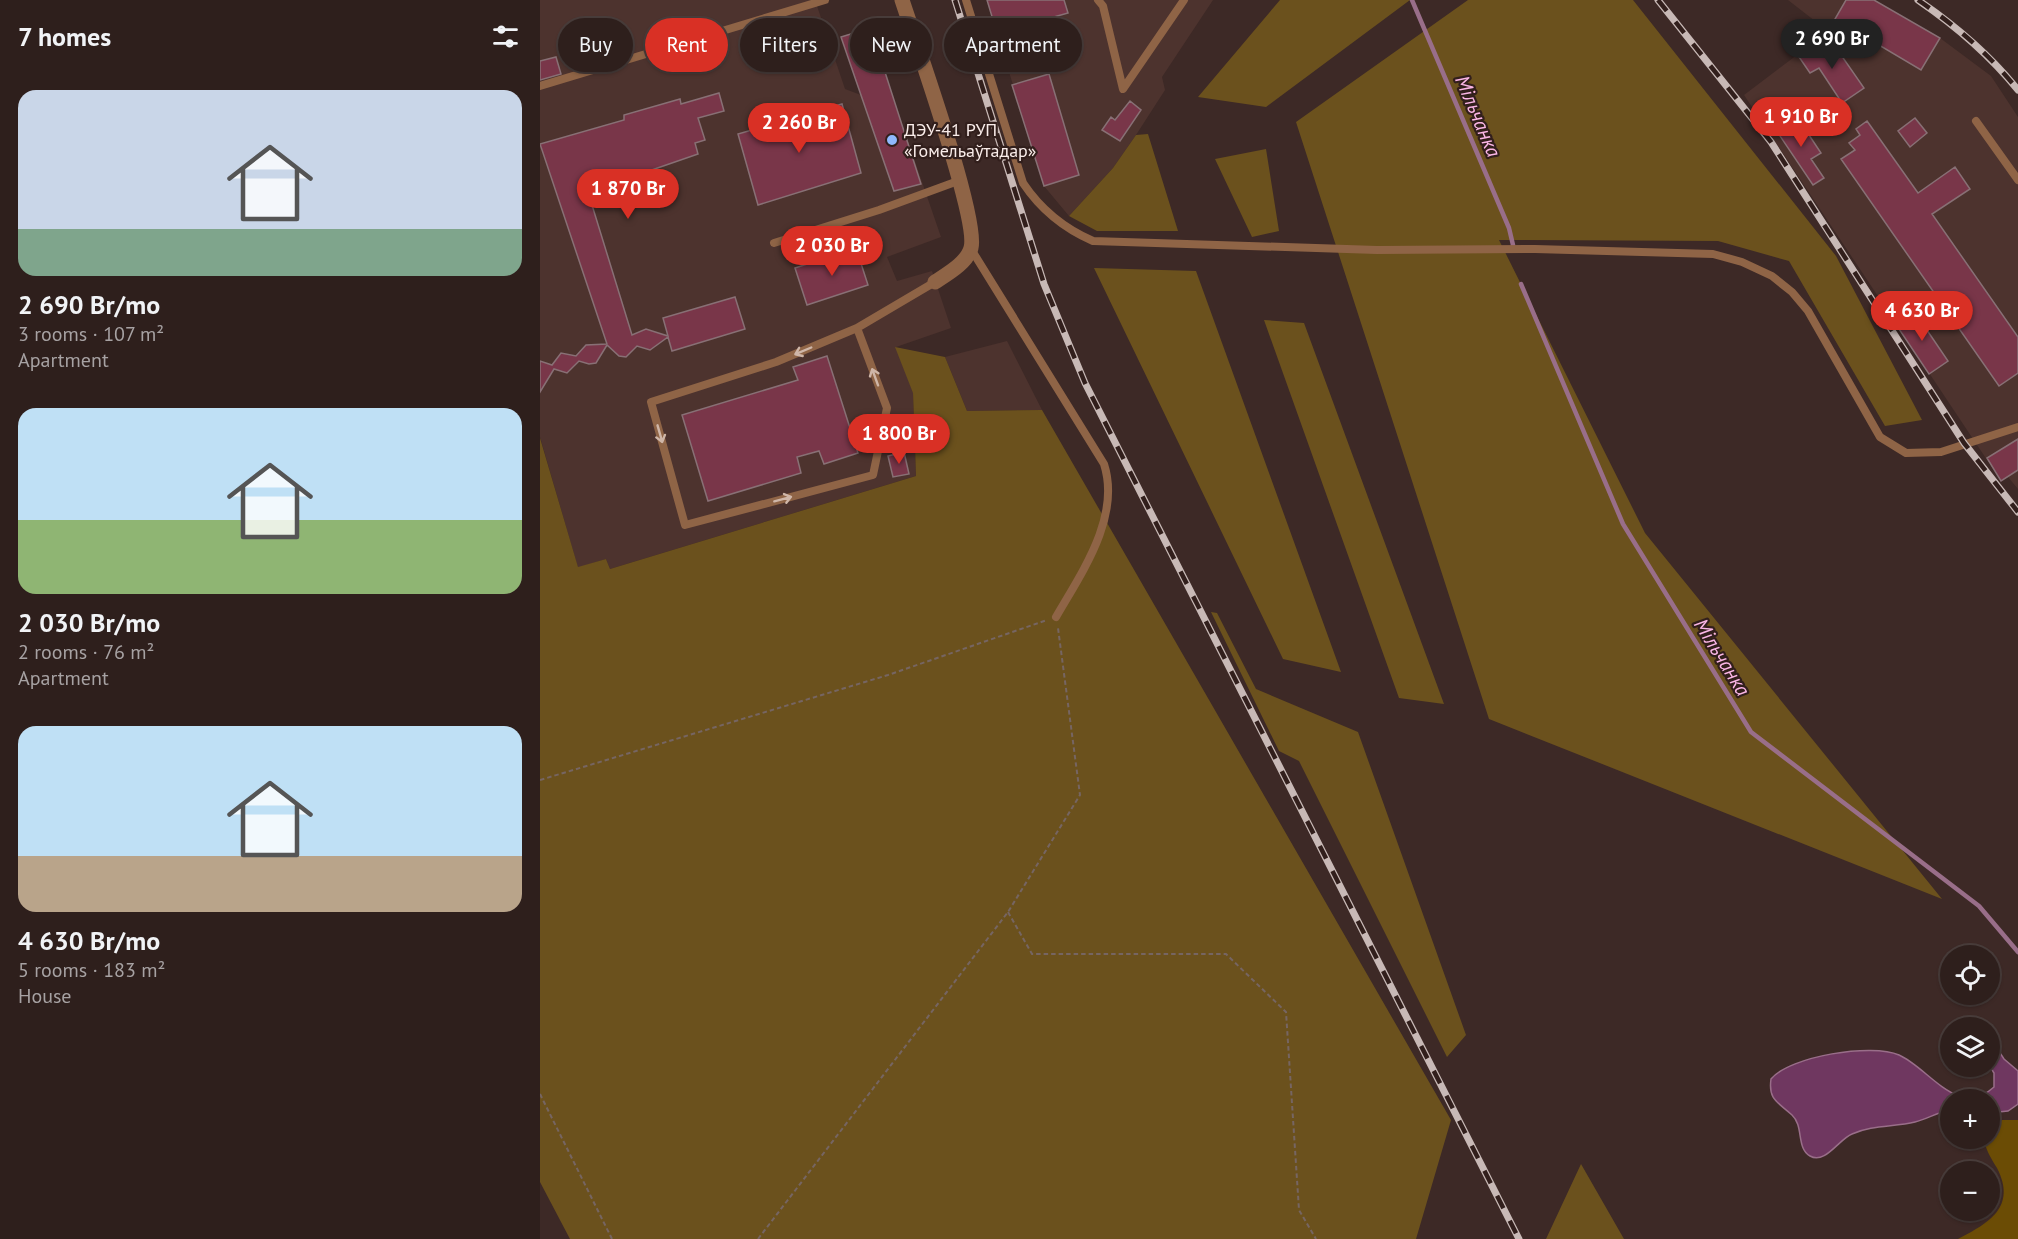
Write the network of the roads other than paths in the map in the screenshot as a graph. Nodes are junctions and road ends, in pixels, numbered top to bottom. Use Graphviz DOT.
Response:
graph roads {
  1 [pos="825,0"];
  2 [pos="902,0"];
  3 [pos="966,0"];
  4 [pos="1098,0"];
  5 [pos="1184,0"];
  6 [pos="540,86"];
  7 [pos="1976,121"];
  8 [pos="2018,180"];
  9 [pos="958,181"];
  10 [pos="774,243"];
  11 [pos="971,249"];
  12 [pos="935,282"];
  13 [pos="857,328"];
  14 [pos="2018,427"];
  15 [pos="1056,617"];
  1 -- 6 [label="lane"];
  2 -- 9 [label="street"];
  3 -- 14 [label="lane"];
  4 -- 5 [label="lane"];
  7 -- 8 [label="lane"];
  9 -- 10 [label="lane"];
  9 -- 11 [label="street"];
  11 -- 12 [label="street"];
  11 -- 15 [label="lane"];
  12 -- 13 [label="lane"];
  13 -- 13 [label="lane, one-way"];
}
